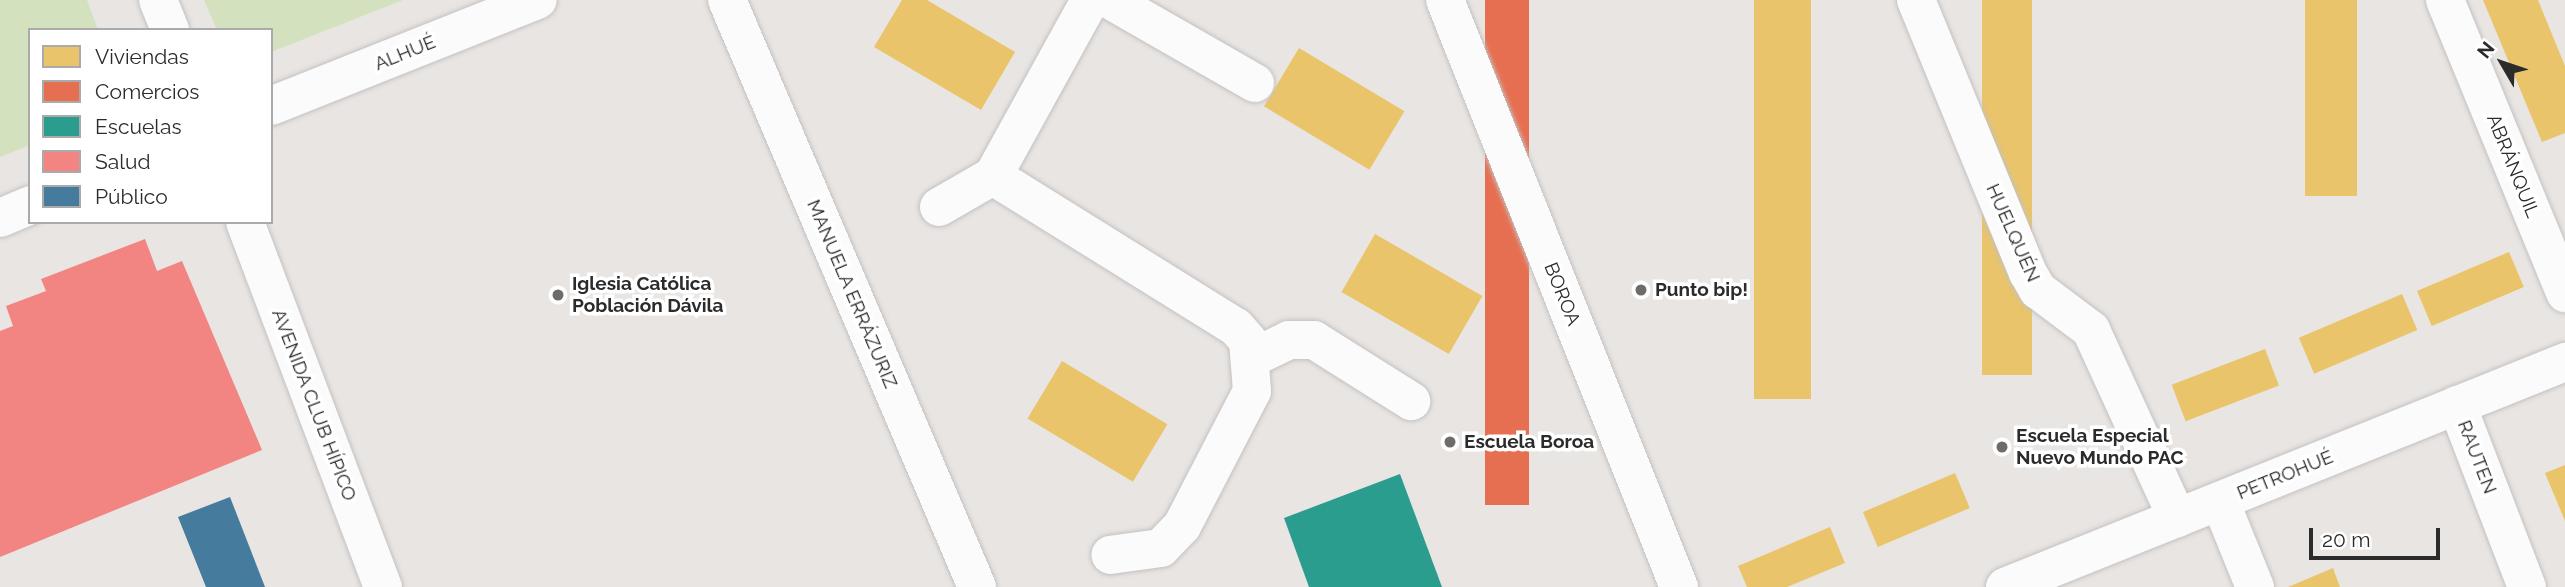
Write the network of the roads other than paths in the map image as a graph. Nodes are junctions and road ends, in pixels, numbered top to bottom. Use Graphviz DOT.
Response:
graph roads {
  1 [pos="158,0"];
  2 [pos="538,0"];
  3 [pos="727,0"];
  4 [pos="1090,0"];
  5 [pos="1110,0"];
  6 [pos="1445,0"];
  7 [pos="1916,0"];
  8 [pos="2445,0"];
  9 [pos="169,28"];
  10 [pos="1255,83"];
  11 [pos="273,105"];
  12 [pos="993,176"];
  13 [pos="28,206"];
  14 [pos="939,207"];
  15 [pos="0,218"];
  16 [pos="246,224"];
  17 [pos="2565,293"];
  18 [pos="1252,358"];
  19 [pos="2565,362"];
  20 [pos="1411,401"];
  21 [pos="2457,405"];
  22 [pos="2220,501"];
  23 [pos="2177,518"];
  24 [pos="1110,555"];
  25 [pos="383,587"];
  26 [pos="977,587"];
  27 [pos="1679,587"];
  28 [pos="2005,587"];
  29 [pos="2255,587"];
  30 [pos="2527,587"];
  1 -- 9 [label="street"];
  2 -- 11 [label="street, ALHUÉ"];
  3 -- 26 [label="street, MANUELA ERRÁZURIZ"];
  4 -- 12 [label="street"];
  5 -- 10 [label="street"];
  6 -- 27 [label="street, BOROA"];
  7 -- 23 [label="street, HUELQUÉN"];
  8 -- 17 [label="street, ABRÁNQUIL"];
  12 -- 14 [label="street"];
  12 -- 18 [label="street"];
  13 -- 15 [label="street"];
  16 -- 25 [label="street, AVENIDA CLUB HÍPICO"];
  18 -- 20 [label="street"];
  18 -- 24 [label="street"];
  19 -- 21 [label="street, PETROHUÉ"];
  21 -- 22 [label="street, PETROHUÉ"];
  21 -- 30 [label="street, RAUTEN"];
  22 -- 23 [label="street, PETROHUÉ"];
  22 -- 29 [label="street"];
  23 -- 28 [label="street, PETROHUÉ"];
}
